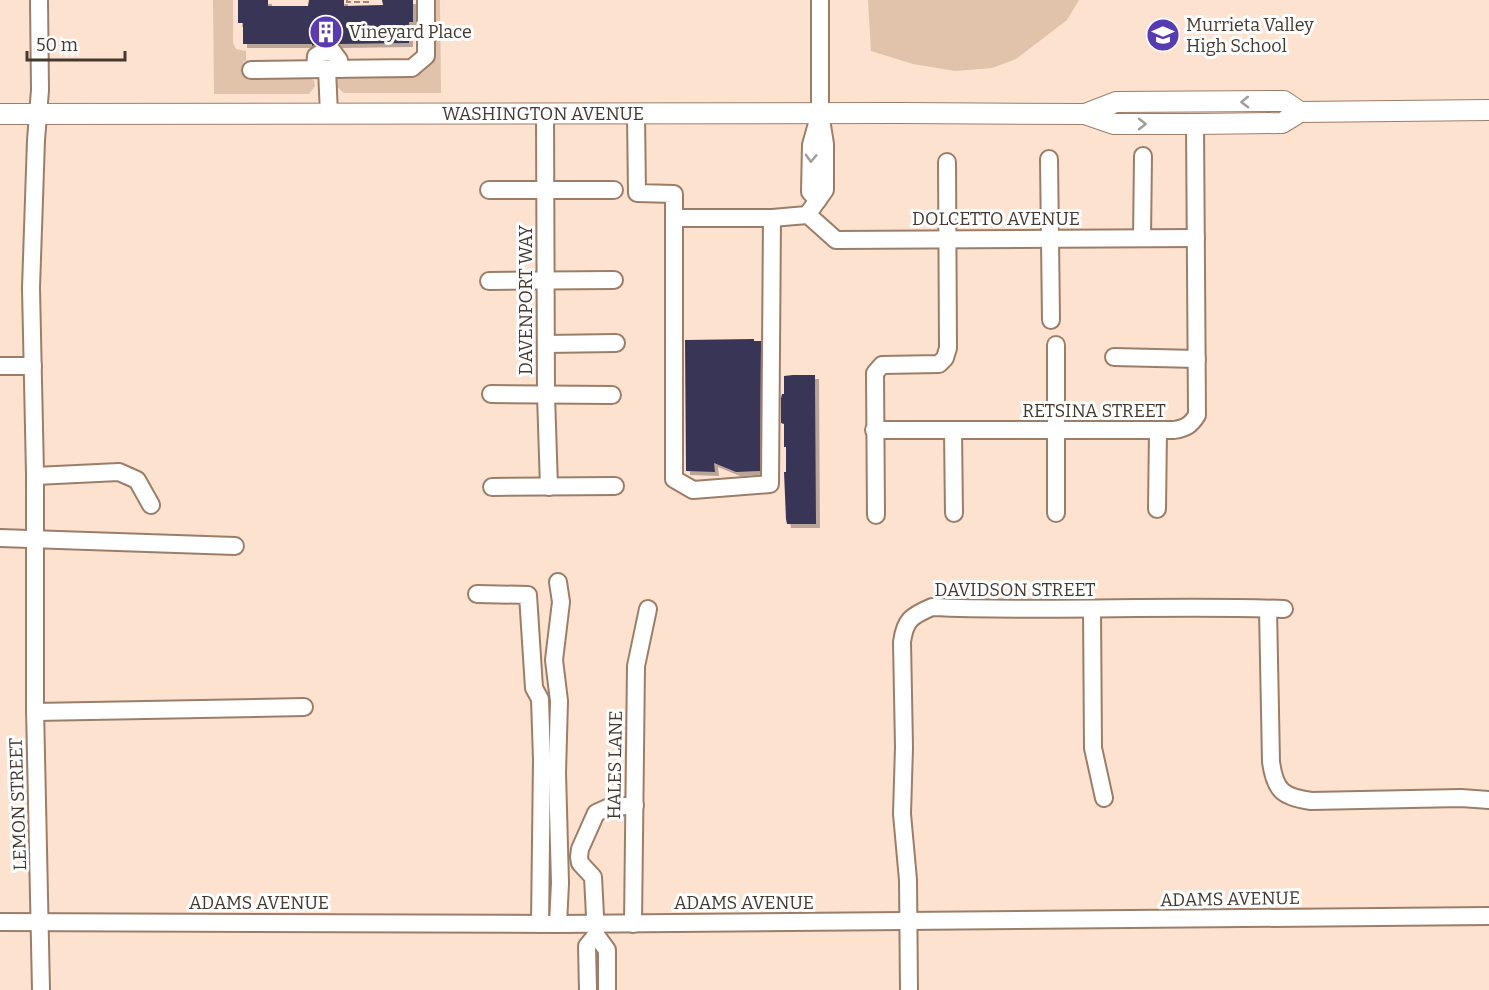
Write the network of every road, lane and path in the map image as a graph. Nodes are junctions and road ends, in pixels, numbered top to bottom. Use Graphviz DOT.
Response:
graph roads {
  1 [pos="39,0"];
  2 [pos="347,0"];
  3 [pos="370,0"];
  4 [pos="426,0"];
  5 [pos="820,0"];
  6 [pos="327,69"];
  7 [pos="251,70"];
  8 [pos="1489,110"];
  9 [pos="1300,112"];
  10 [pos="545,113"];
  11 [pos="820,113"];
  12 [pos="0,114"];
  13 [pos="39,114"];
  14 [pos="328,114"];
  15 [pos="636,114"];
  16 [pos="1085,114"];
  17 [pos="1195,124"];
  18 [pos="1143,156"];
  19 [pos="1049,159"];
  20 [pos="947,162"];
  21 [pos="489,190"];
  22 [pos="545,190"];
  23 [pos="614,190"];
  24 [pos="807,214"];
  25 [pos="674,218"];
  26 [pos="772,218"];
  27 [pos="1142,238"];
  28 [pos="1196,238"];
  29 [pos="948,239"];
  30 [pos="1050,239"];
  31 [pos="546,280"];
  32 [pos="614,280"];
  33 [pos="489,281"];
  34 [pos="1051,320"];
  35 [pos="616,343"];
  36 [pos="546,344"];
  37 [pos="1056,345"];
  38 [pos="1114,357"];
  39 [pos="1197,359"];
  40 [pos="0,366"];
  41 [pos="33,366"];
  42 [pos="491,394"];
  43 [pos="546,395"];
  44 [pos="612,395"];
  45 [pos="874,430"];
  46 [pos="953,430"];
  47 [pos="1056,430"];
  48 [pos="1158,430"];
  49 [pos="35,476"];
  50 [pos="615,486"];
  51 [pos="492,487"];
  52 [pos="549,487"];
  53 [pos="151,505"];
  54 [pos="1157,509"];
  55 [pos="954,513"];
  56 [pos="1056,513"];
  57 [pos="876,515"];
  58 [pos="0,538"];
  59 [pos="34,539"];
  60 [pos="235,546"];
  61 [pos="558,582"];
  62 [pos="477,594"];
  63 [pos="648,609"];
  64 [pos="1092,609"];
  65 [pos="304,707"];
  66 [pos="35,712"];
  67 [pos="1104,798"];
  68 [pos="1489,800"];
  69 [pos="635,805"];
  70 [pos="1489,916"];
  71 [pos="908,921"];
  72 [pos="0,922"];
  73 [pos="41,922"];
  74 [pos="540,924"];
  75 [pos="558,924"];
  76 [pos="633,924"];
  77 [pos="596,929"];
  78 [pos="588,982"];
  79 [pos="607,982"];
  80 [pos="41,990"];
  81 [pos="909,990"];
  1 -- 13 [label="street, LEMON STREET"];
  2 -- 3 [label="path"];
  4 -- 6 [label="street"];
  5 -- 11 [label="street"];
  6 -- 7 [label="street"];
  6 -- 14 [label="street"];
  8 -- 9 [label="main road, WASHINGTON AVENUE"];
  9 -- 16 [label="main road, WASHINGTON AVENUE, one-way"];
  9 -- 17 [label="main road, WASHINGTON AVENUE"];
  10 -- 14 [label="main road, WASHINGTON AVENUE"];
  10 -- 15 [label="main road, WASHINGTON AVENUE"];
  10 -- 22 [label="street, DAVENPORT WAY"];
  11 -- 15 [label="main road, WASHINGTON AVENUE"];
  11 -- 16 [label="main road, WASHINGTON AVENUE"];
  11 -- 24 [label="street"];
  12 -- 13 [label="main road, WASHINGTON AVENUE"];
  13 -- 14 [label="main road, WASHINGTON AVENUE"];
  13 -- 41 [label="street, LEMON STREET"];
  15 -- 25 [label="street"];
  16 -- 17 [label="main road, WASHINGTON AVENUE, one-way"];
  17 -- 28 [label="street, RETSINA STREET"];
  18 -- 27 [label="street"];
  19 -- 30 [label="street"];
  20 -- 29 [label="street"];
  21 -- 22 [label="street"];
  22 -- 23 [label="street"];
  22 -- 31 [label="street, DAVENPORT WAY"];
  24 -- 26 [label="street"];
  24 -- 29 [label="street, DOLCETTO AVENUE"];
  25 -- 26 [label="street"];
  25 -- 26 [label="street"];
  27 -- 28 [label="street, DOLCETTO AVENUE"];
  27 -- 30 [label="street, DOLCETTO AVENUE"];
  28 -- 39 [label="street, RETSINA STREET"];
  29 -- 30 [label="street, DOLCETTO AVENUE"];
  29 -- 45 [label="street"];
  30 -- 34 [label="street"];
  31 -- 32 [label="street"];
  31 -- 33 [label="street"];
  31 -- 36 [label="street, DAVENPORT WAY"];
  35 -- 36 [label="street"];
  36 -- 43 [label="street, DAVENPORT WAY"];
  37 -- 47 [label="street"];
  38 -- 39 [label="street"];
  39 -- 48 [label="street, RETSINA STREET"];
  40 -- 41 [label="street"];
  41 -- 49 [label="street, LEMON STREET"];
  42 -- 43 [label="street"];
  43 -- 44 [label="street"];
  43 -- 52 [label="street, DAVENPORT WAY"];
  45 -- 46 [label="street, RETSINA STREET"];
  45 -- 57 [label="street"];
  46 -- 47 [label="street, RETSINA STREET"];
  46 -- 55 [label="street"];
  47 -- 48 [label="street, RETSINA STREET"];
  47 -- 56 [label="street"];
  48 -- 54 [label="street"];
  49 -- 53 [label="street"];
  49 -- 59 [label="street, LEMON STREET"];
  50 -- 52 [label="street"];
  51 -- 52 [label="street"];
  58 -- 59 [label="street"];
  59 -- 60 [label="street"];
  59 -- 66 [label="street, LEMON STREET"];
  61 -- 75 [label="street"];
  62 -- 74 [label="street"];
  63 -- 69 [label="street, HALES LANE"];
  64 -- 67 [label="street"];
  64 -- 68 [label="street, DAVIDSON STREET"];
  64 -- 71 [label="street, DAVIDSON STREET"];
  65 -- 66 [label="street"];
  66 -- 73 [label="street, LEMON STREET"];
  69 -- 76 [label="street, HALES LANE"];
  69 -- 77 [label="street"];
  70 -- 71 [label="street, ADAMS AVENUE"];
  71 -- 76 [label="street, ADAMS AVENUE"];
  71 -- 81 [label="street"];
  72 -- 73 [label="street, ADAMS AVENUE"];
  73 -- 74 [label="street, ADAMS AVENUE"];
  73 -- 80 [label="street, LEMON STREET"];
  74 -- 75 [label="street, ADAMS AVENUE"];
  75 -- 77 [label="street, ADAMS AVENUE"];
  76 -- 77 [label="street, ADAMS AVENUE"];
  77 -- 78 [label="street"];
  77 -- 79 [label="street"];
  78 -- 79 [label="street"];
}
